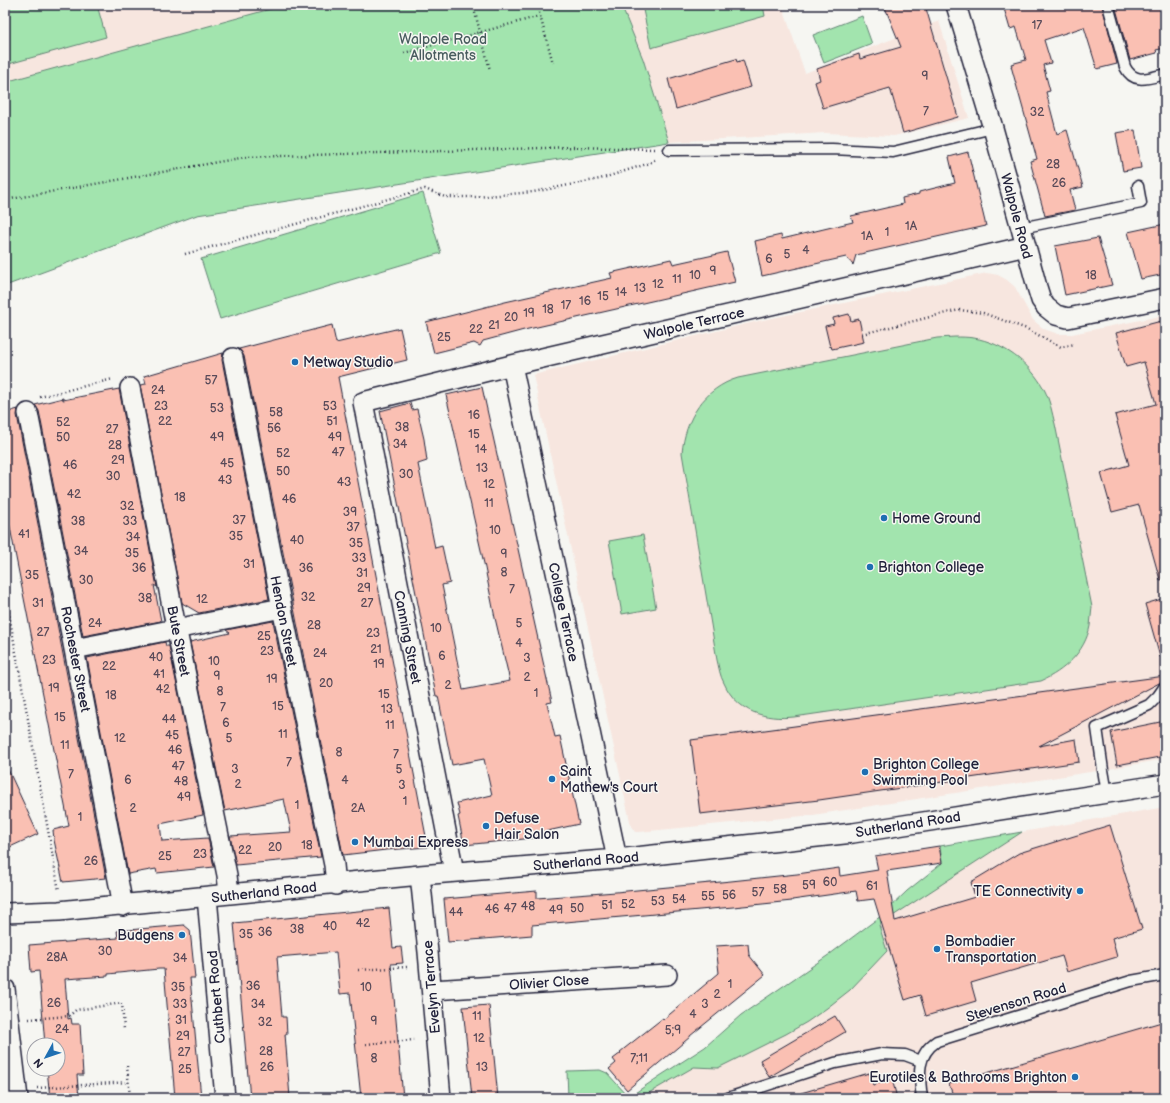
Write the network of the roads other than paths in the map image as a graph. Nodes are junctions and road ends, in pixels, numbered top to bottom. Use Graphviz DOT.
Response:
graph roads {
  1 [pos="956,5"];
  2 [pos="1108,5"];
  3 [pos="1165,74"];
  4 [pos="993,128"];
  5 [pos="669,150"];
  6 [pos="1138,186"];
  7 [pos="1024,237"];
  8 [pos="1165,298"];
  9 [pos="233,358"];
  10 [pos="512,365"];
  11 [pos="130,388"];
  12 [pos="363,402"];
  13 [pos="31,406"];
  14 [pos="282,608"];
  15 [pos="177,628"];
  16 [pos="74,649"];
  17 [pos="1165,686"];
  18 [pos="1165,784"];
  19 [pos="1108,793"];
  20 [pos="617,859"];
  21 [pos="454,872"];
  22 [pos="420,876"];
  23 [pos="336,885"];
  24 [pos="229,894"];
  25 [pos="207,897"];
  26 [pos="123,906"];
  27 [pos="5,913"];
  28 [pos="667,975"];
  29 [pos="1165,975"];
  30 [pos="5,990"];
  31 [pos="432,990"];
  32 [pos="921,1061"];
  33 [pos="18,1098"];
  34 [pos="225,1098"];
  35 [pos="441,1098"];
  36 [pos="728,1098"];
  37 [pos="922,1098"];
  1 -- 4 [label="street, Walpole Road"];
  2 -- 3 [label="lane"];
  4 -- 5 [label="lane"];
  4 -- 7 [label="street, Walpole Road"];
  6 -- 7 [label="lane"];
  7 -- 8 [label="street, Walpole Road"];
  7 -- 10 [label="street, Walpole Terrace"];
  9 -- 14 [label="street, Hendon Street"];
  10 -- 12 [label="street, Walpole Terrace"];
  10 -- 20 [label="street, College Terrace"];
  11 -- 15 [label="street, Bute Street"];
  12 -- 21 [label="street, Canning Street"];
  13 -- 16 [label="street, Rochester Street"];
  14 -- 15 [label="street"];
  14 -- 23 [label="street, Hendon Street"];
  15 -- 16 [label="street"];
  15 -- 24 [label="street, Bute Street"];
  16 -- 26 [label="street, Rochester Street"];
  17 -- 19 [label="lane"];
  18 -- 19 [label="street, Sutherland Road"];
  19 -- 20 [label="street, Sutherland Road"];
  20 -- 21 [label="street, Sutherland Road"];
  21 -- 22 [label="street, Sutherland Road"];
  22 -- 23 [label="street, Sutherland Road"];
  22 -- 31 [label="street, Evelyn Terrace"];
  23 -- 24 [label="street, Sutherland Road"];
  24 -- 25 [label="street, Sutherland Road"];
  25 -- 26 [label="street, Sutherland Road"];
  25 -- 34 [label="street, Cuthbert Road"];
  26 -- 27 [label="street, Sutherland Road"];
  28 -- 31 [label="street, Olivier Close"];
  29 -- 32 [label="lane, Stevenson Road"];
  30 -- 33 [label="street"];
  31 -- 35 [label="street, Evelyn Terrace"];
  32 -- 36 [label="lane"];
  32 -- 37 [label="lane"];
}
